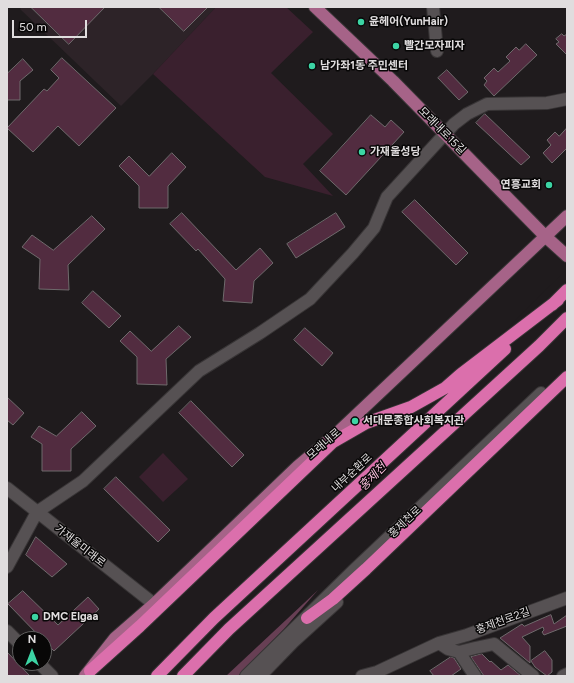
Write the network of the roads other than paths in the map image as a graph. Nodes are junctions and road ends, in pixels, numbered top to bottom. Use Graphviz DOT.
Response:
graph roads {
  1 [pos="316,7"];
  2 [pos="433,7"];
  3 [pos="437,51"];
  4 [pos="567,99"];
  5 [pos="445,134"];
  6 [pos="567,216"];
  7 [pos="546,237"];
  8 [pos="567,256"];
  9 [pos="567,290"];
  10 [pos="558,300"];
  11 [pos="567,318"];
  12 [pos="567,372"];
  13 [pos="567,377"];
  14 [pos="567,385"];
  15 [pos="7,488"];
  16 [pos="37,512"];
  17 [pos="7,567"];
  18 [pos="567,598"];
  19 [pos="154,604"];
  20 [pos="307,618"];
  21 [pos="439,643"];
  22 [pos="459,652"];
  23 [pos="88,673"];
  24 [pos="379,674"];
  25 [pos="567,674"];
  26 [pos="157,676"];
  27 [pos="183,676"];
  28 [pos="246,676"];
  29 [pos="260,676"];
  30 [pos="362,676"];
  31 [pos="475,676"];
  32 [pos="533,676"];
  33 [pos="563,676"];
  1 -- 5 [label="main road, 모래내로15길"];
  2 -- 3 [label="street"];
  4 -- 5 [label="street"];
  5 -- 7 [label="main road, 모래내로15길"];
  5 -- 16 [label="street"];
  6 -- 7 [label="main road, 모래내로"];
  7 -- 8 [label="main road, 모래내로15길"];
  7 -- 19 [label="main road, 모래내로"];
  9 -- 10 [label="highway, 내부순환로"];
  10 -- 23 [label="highway"];
  10 -- 26 [label="highway, 내부순환로"];
  11 -- 27 [label="highway"];
  12 -- 20 [label="street, 홍제천로"];
  13 -- 20 [label="highway"];
  14 -- 29 [label="street, 홍제천로"];
  15 -- 16 [label="street, 가재울미래로"];
  16 -- 17 [label="street"];
  16 -- 19 [label="street, 가재울미래로"];
  18 -- 21 [label="street, 홍제천로2길"];
  19 -- 23 [label="main road, 모래내로"];
  20 -- 28 [label="street, 홍제천로"];
  21 -- 22 [label="street"];
  21 -- 24 [label="street, 홍제천로2길"];
  22 -- 31 [label="street"];
  22 -- 32 [label="street, 홍제천로2길"];
  24 -- 30 [label="street, 홍제천로2길"];
  25 -- 33 [label="street"];
}
